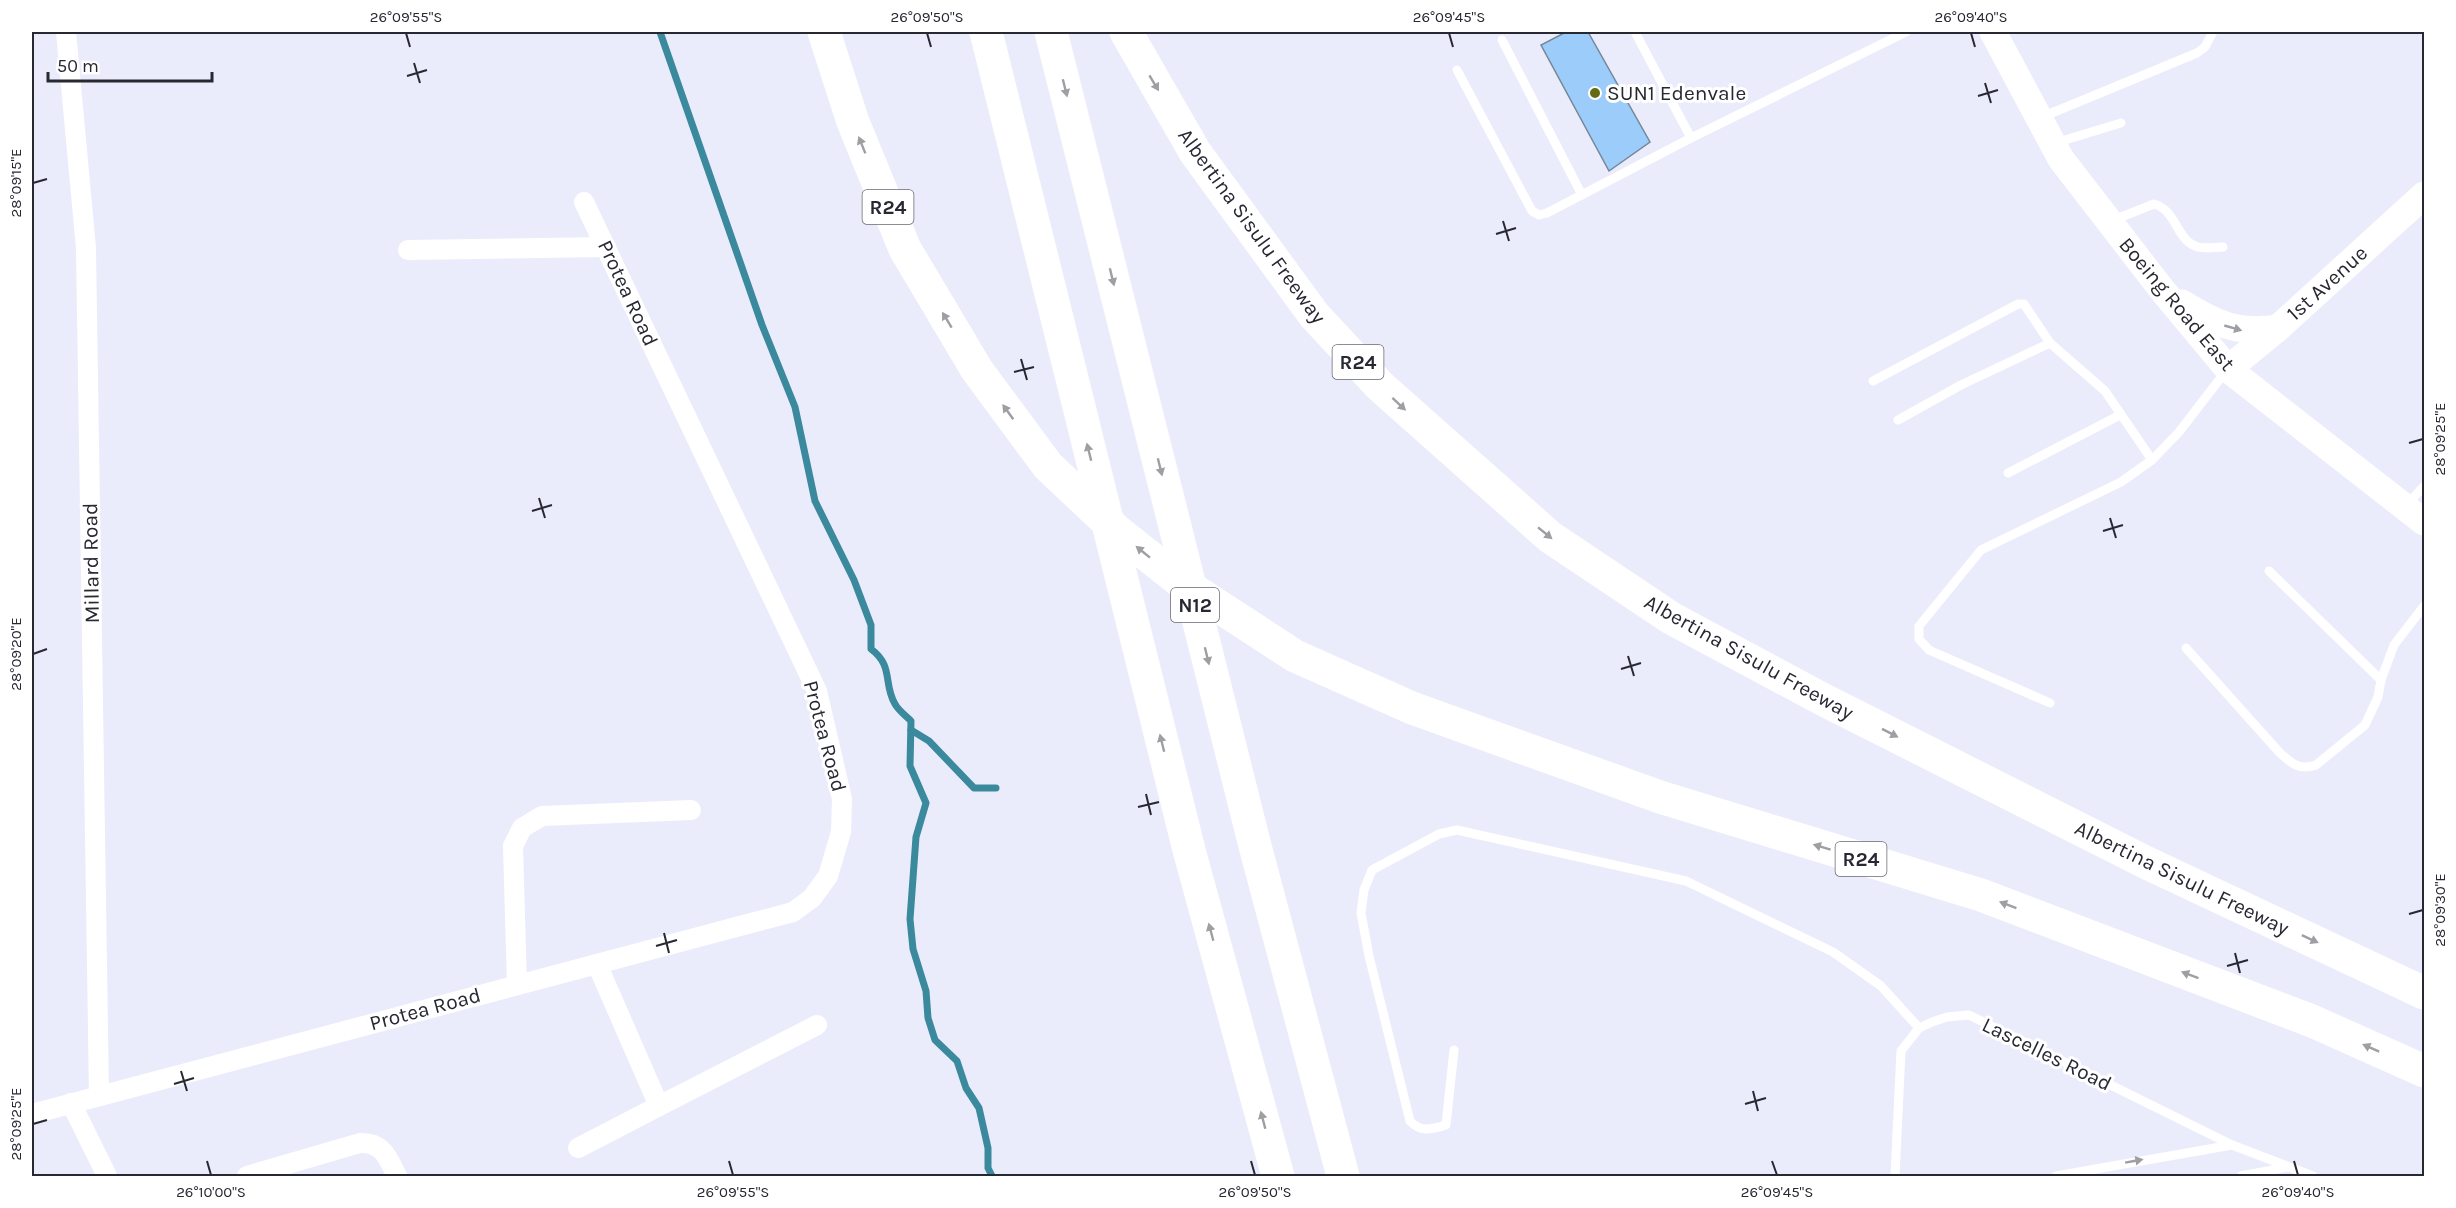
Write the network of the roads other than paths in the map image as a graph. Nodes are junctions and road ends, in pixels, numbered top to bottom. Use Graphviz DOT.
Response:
graph roads {
  1 [pos="66,32"];
  2 [pos="825,32"];
  3 [pos="986,32"];
  4 [pos="1051,32"];
  5 [pos="1126,32"];
  6 [pos="1635,32"];
  7 [pos="1906,32"];
  8 [pos="1993,32"];
  9 [pos="2213,32"];
  10 [pos="1502,40"];
  11 [pos="1456,70"];
  12 [pos="2040,118"];
  13 [pos="2121,123"];
  14 [pos="1691,138"];
  15 [pos="2053,144"];
  16 [pos="1582,195"];
  17 [pos="2424,195"];
  18 [pos="584,202"];
  19 [pos="2109,221"];
  20 [pos="606,247"];
  21 [pos="2223,247"];
  22 [pos="408,250"];
  23 [pos="2163,291"];
  24 [pos="2278,328"];
  25 [pos="2050,343"];
  26 [pos="2228,369"];
  27 [pos="1873,381"];
  28 [pos="2120,415"];
  29 [pos="1898,420"];
  30 [pos="2152,460"];
  31 [pos="2008,472"];
  32 [pos="2424,486"];
  33 [pos="2415,515"];
  34 [pos="2269,571"];
  35 [pos="2424,606"];
  36 [pos="2186,648"];
  37 [pos="2381,680"];
  38 [pos="2050,703"];
  39 [pos="691,810"];
  40 [pos="597,964"];
  41 [pos="517,985"];
  42 [pos="2424,993"];
  43 [pos="817,1025"];
  44 [pos="1919,1028"];
  45 [pos="1454,1050"];
  46 [pos="2424,1071"];
  47 [pos="99,1096"];
  48 [pos="72,1103"];
  49 [pos="659,1106"];
  50 [pos="32,1114"];
  51 [pos="2232,1145"];
  52 [pos="578,1148"];
  53 [pos="2288,1167"];
  54 [pos="2096,1172"];
  55 [pos="107,1176"];
  56 [pos="247,1176"];
  57 [pos="398,1176"];
  58 [pos="1278,1176"];
  59 [pos="1343,1176"];
  60 [pos="1895,1176"];
  61 [pos="2056,1176"];
  62 [pos="2241,1176"];
  63 [pos="2313,1176"];
  1 -- 47 [label="street, Millard Road"];
  46 -- 2 [label="highway, R24, one-way"];
  58 -- 3 [label="highway, one-way"];
  4 -- 59 [label="highway, N12, one-way"];
  5 -- 42 [label="highway, Albertina Sisulu Freeway / R24, one-way"];
  6 -- 14 [label="lane"];
  7 -- 14 [label="lane"];
  8 -- 12 [label="main road, Boeing Road East"];
  9 -- 12 [label="lane"];
  10 -- 16 [label="lane"];
  11 -- 16 [label="lane"];
  12 -- 15 [label="main road, Boeing Road East"];
  13 -- 15 [label="lane"];
  14 -- 16 [label="lane"];
  15 -- 19 [label="main road, Boeing Road East"];
  17 -- 24 [label="main road, 1st Avenue"];
  18 -- 20 [label="street, Protea Road"];
  19 -- 21 [label="lane"];
  19 -- 23 [label="main road, Boeing Road East"];
  20 -- 22 [label="street"];
  20 -- 40 [label="street, Protea Road"];
  23 -- 24 [label="main road, one-way"];
  23 -- 26 [label="main road, Boeing Road East"];
  24 -- 26 [label="main road, 1st Avenue"];
  25 -- 27 [label="lane"];
  25 -- 28 [label="lane"];
  25 -- 29 [label="lane"];
  26 -- 30 [label="lane"];
  26 -- 33 [label="main road, Boeing Road East"];
  28 -- 30 [label="lane"];
  28 -- 31 [label="lane"];
  30 -- 38 [label="lane"];
  32 -- 33 [label="lane"];
  34 -- 37 [label="lane"];
  35 -- 37 [label="lane"];
  36 -- 37 [label="lane"];
  39 -- 41 [label="street"];
  40 -- 41 [label="street, Protea Road"];
  40 -- 49 [label="street"];
  41 -- 47 [label="street, Protea Road"];
  43 -- 49 [label="street"];
  44 -- 45 [label="lane"];
  44 -- 51 [label="lane, Lascelles Road"];
  44 -- 60 [label="lane"];
  47 -- 48 [label="street, Protea Road"];
  48 -- 50 [label="street, Protea Road"];
  48 -- 55 [label="street"];
  49 -- 52 [label="street"];
  51 -- 53 [label="lane, Lascelles Road"];
  54 -- 51 [label="lane, one-way"];
  53 -- 62 [label="lane"];
  53 -- 63 [label="lane, Lascelles Road"];
  54 -- 61 [label="lane"];
  56 -- 57 [label="street"];
}
